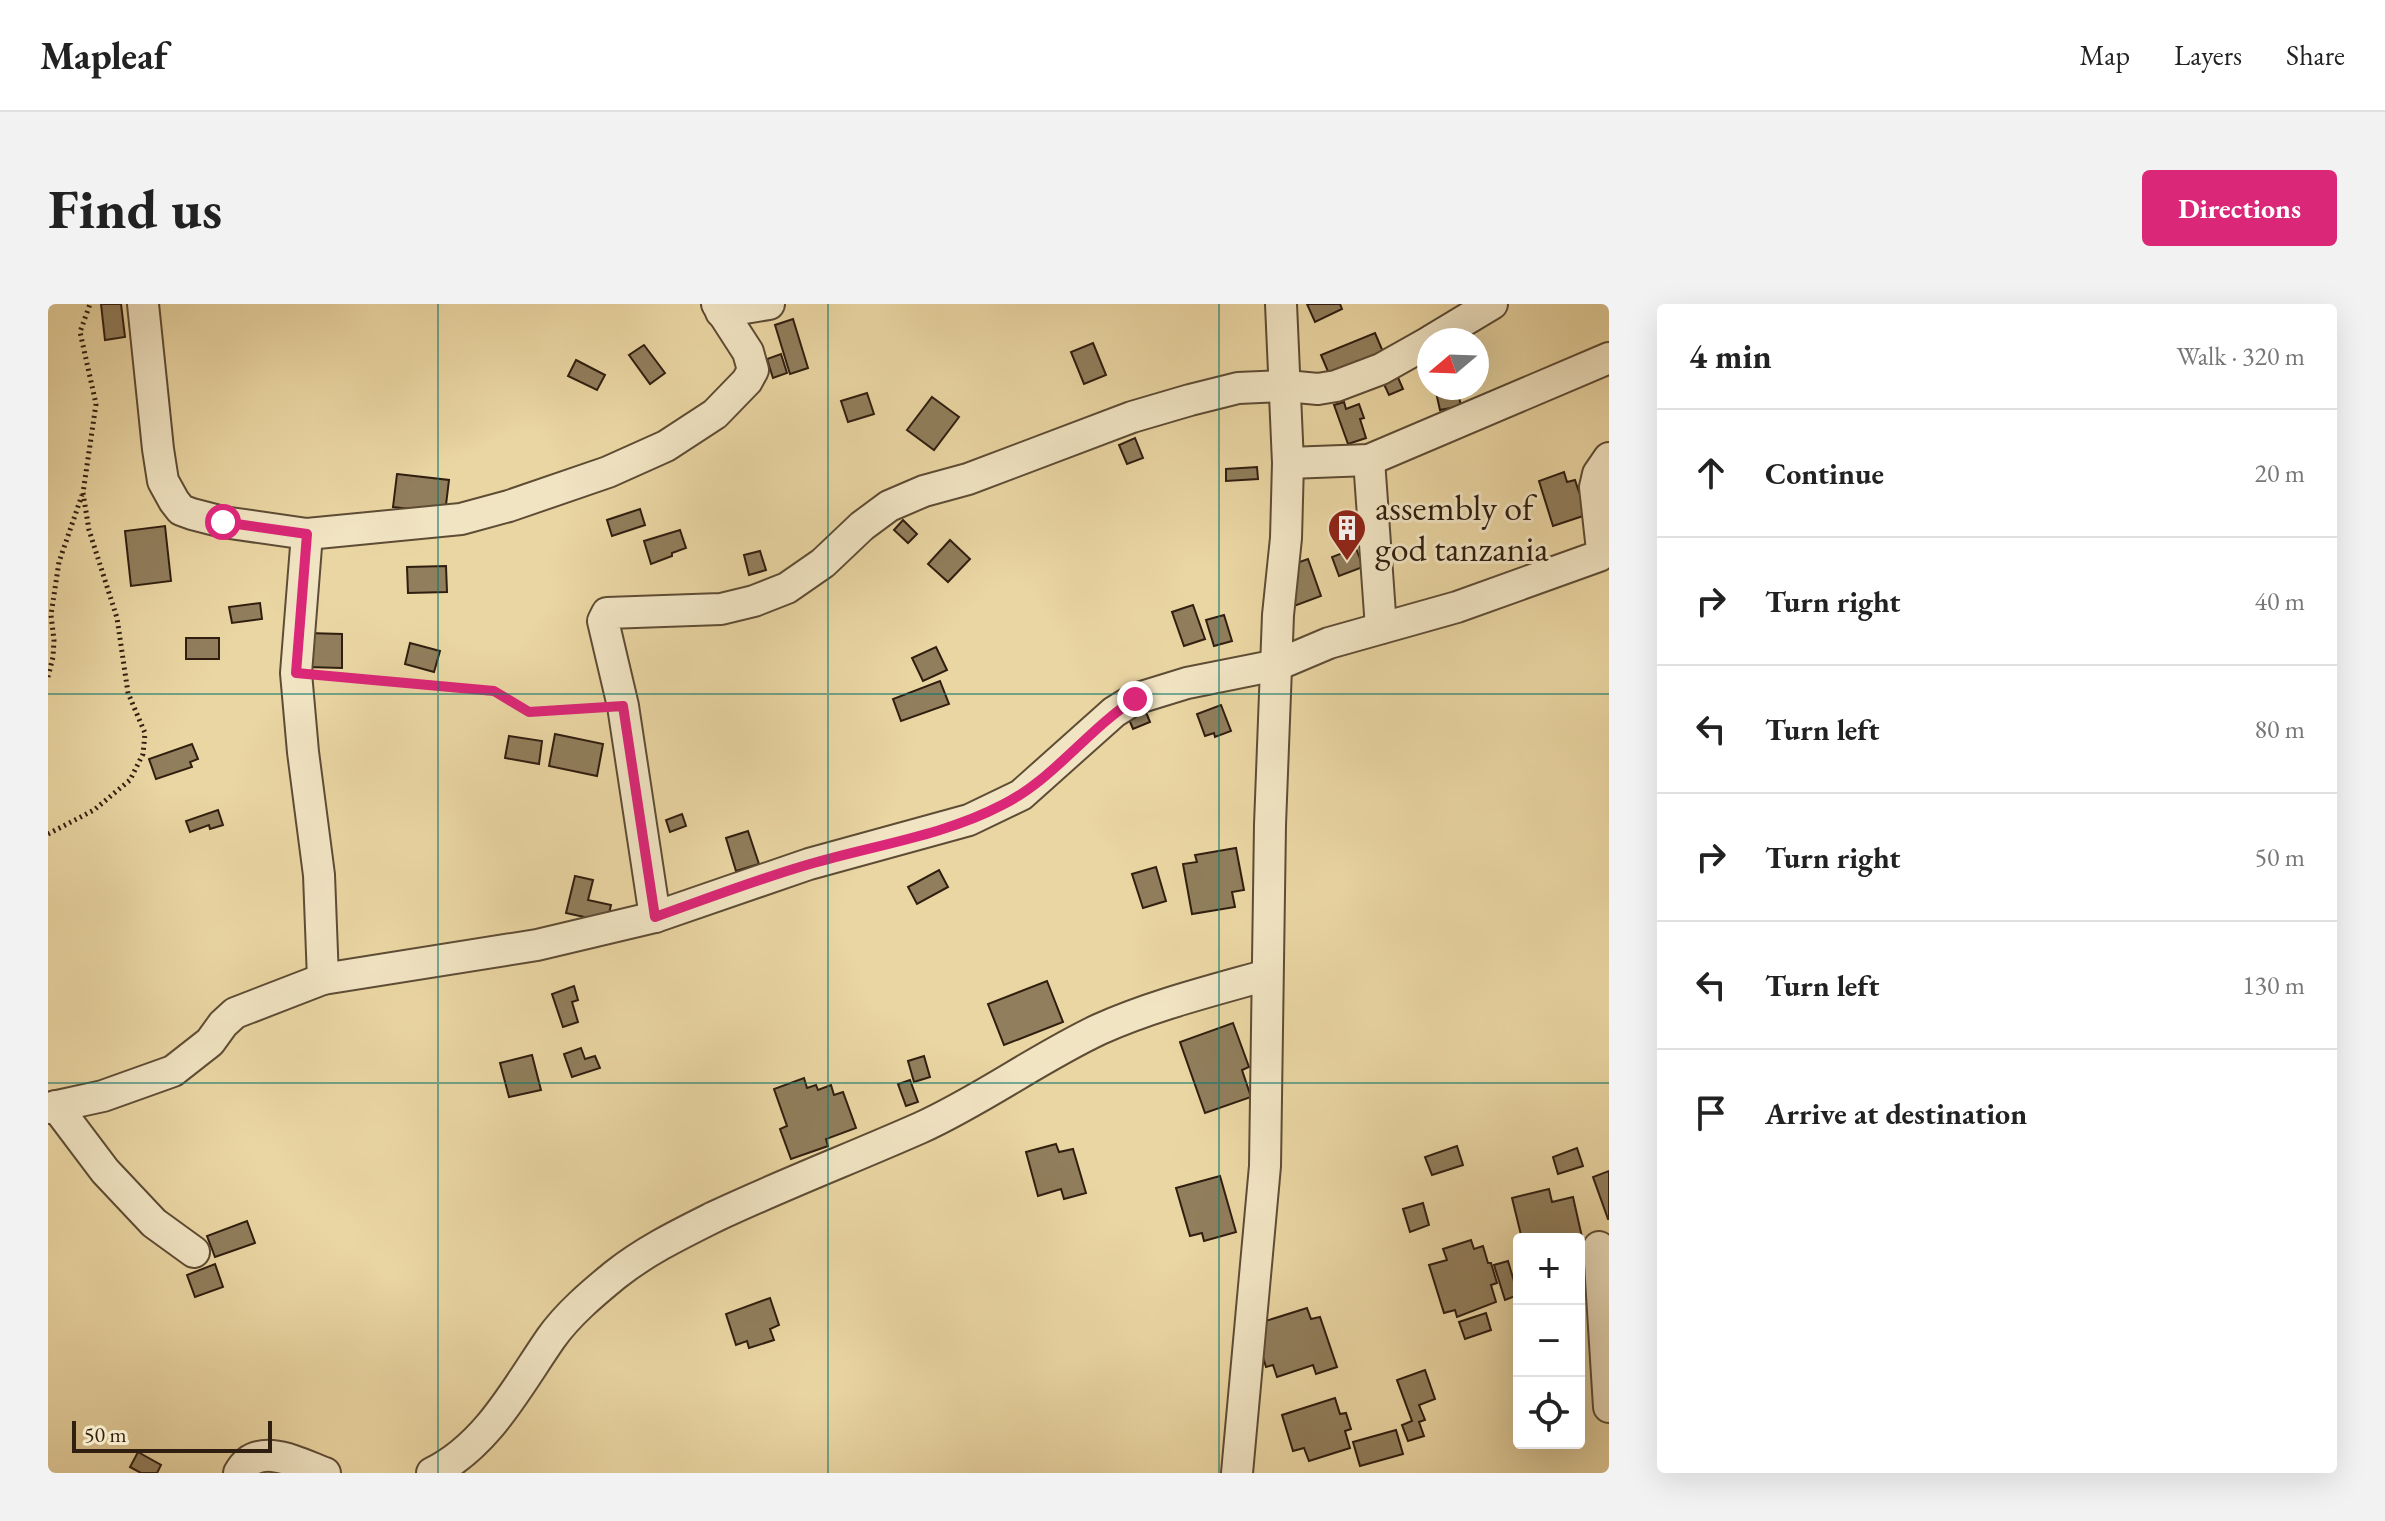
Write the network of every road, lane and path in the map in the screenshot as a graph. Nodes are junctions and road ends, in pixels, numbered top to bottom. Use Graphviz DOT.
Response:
graph roads {
  1 [pos="90,304"];
  2 [pos="143,304"];
  3 [pos="769,304"];
  4 [pos="1281,304"];
  5 [pos="1492,304"];
  6 [pos="719,308"];
  7 [pos="1452,328"];
  8 [pos="1417,348"];
  9 [pos="1609,358"];
  10 [pos="1286,386"];
  11 [pos="1609,458"];
  12 [pos="1369,460"];
  13 [pos="1288,463"];
  14 [pos="83,493"];
  15 [pos="307,534"];
  16 [pos="1381,628"];
  17 [pos="1277,665"];
  18 [pos="296,673"];
  19 [pos="48,677"];
  20 [pos="623,706"];
  21 [pos="48,834"];
  22 [pos="655,917"];
  23 [pos="1267,975"];
  24 [pos="323,979"];
  25 [pos="52,1107"];
  26 [pos="1599,1247"];
  27 [pos="194,1252"];
  28 [pos="1609,1407"];
  29 [pos="239,1473"];
  30 [pos="325,1473"];
  31 [pos="432,1473"];
  32 [pos="1237,1473"];
  1 -- 14 [label="path"];
  2 -- 15 [label="street"];
  3 -- 6 [label="street"];
  4 -- 10 [label="street"];
  5 -- 7 [label="street"];
  6 -- 15 [label="street"];
  8 -- 10 [label="street"];
  9 -- 12 [label="street"];
  10 -- 13 [label="street"];
  10 -- 20 [label="street"];
  11 -- 16 [label="street"];
  12 -- 13 [label="street"];
  12 -- 16 [label="street"];
  13 -- 17 [label="street"];
  14 -- 19 [label="path"];
  14 -- 21 [label="path"];
  15 -- 18 [label="street"];
  16 -- 17 [label="street"];
  17 -- 22 [label="street"];
  17 -- 23 [label="street"];
  18 -- 20 [label="path"];
  18 -- 24 [label="street"];
  20 -- 22 [label="street"];
  22 -- 24 [label="street"];
  23 -- 31 [label="street"];
  23 -- 32 [label="street"];
  24 -- 25 [label="street"];
  25 -- 27 [label="street"];
  26 -- 28 [label="street"];
  29 -- 30 [label="street"];
}
